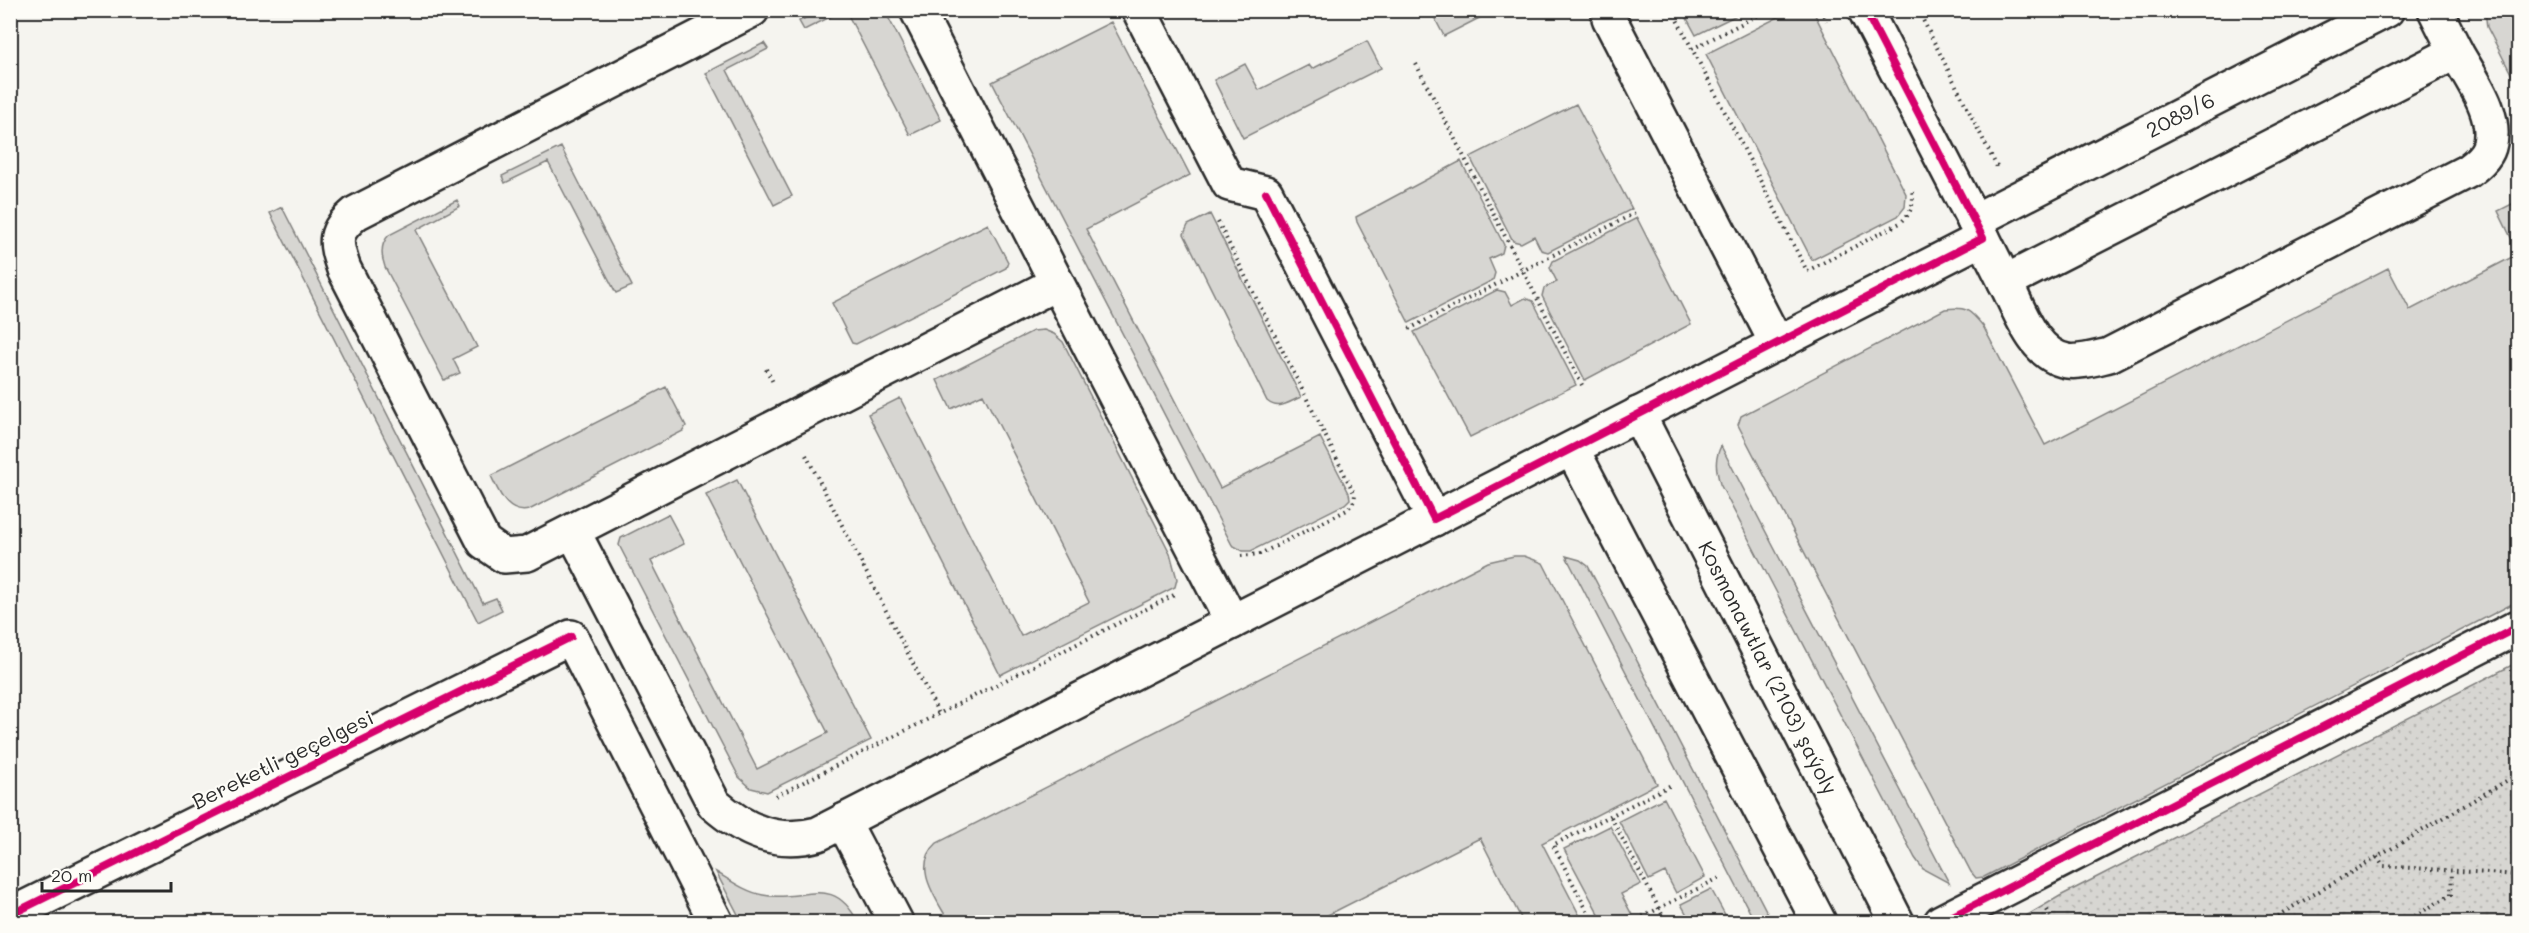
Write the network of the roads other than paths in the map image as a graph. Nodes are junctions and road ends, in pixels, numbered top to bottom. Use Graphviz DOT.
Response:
graph roads {
  1 [pos="752,10"];
  2 [pos="917,10"];
  3 [pos="1139,10"];
  4 [pos="1865,10"];
  5 [pos="2387,10"];
  6 [pos="2435,10"];
  7 [pos="1609,14"];
  8 [pos="2457,52"];
  9 [pos="1979,230"];
  10 [pos="2005,282"];
  11 [pos="1057,283"];
  12 [pos="1777,344"];
  13 [pos="1638,414"];
  14 [pos="1572,448"];
  15 [pos="1434,519"];
  16 [pos="573,531"];
  17 [pos="1232,622"];
  18 [pos="2518,627"];
  19 [pos="843,821"];
  20 [pos="10,915"];
  21 [pos="716,922"];
  22 [pos="896,922"];
  23 [pos="1819,922"];
  24 [pos="1897,922"];
  25 [pos="1941,922"];
  1 -- 16 [label="street"];
  2 -- 11 [label="street"];
  3 -- 15 [label="street"];
  4 -- 9 [label="street"];
  5 -- 9 [label="street, 2089/6"];
  6 -- 8 [label="street"];
  7 -- 12 [label="street"];
  8 -- 10 [label="street"];
  8 -- 10 [label="street"];
  9 -- 10 [label="street"];
  9 -- 12 [label="street, 2089/6"];
  11 -- 16 [label="street"];
  11 -- 17 [label="street"];
  12 -- 13 [label="street, 2089/6"];
  13 -- 14 [label="street, 2089/6"];
  13 -- 24 [label="street, Kosmonawtlar (2103) şaýoly"];
  14 -- 15 [label="street, 2089/6"];
  14 -- 23 [label="street"];
  15 -- 17 [label="street, 2089/6"];
  16 -- 19 [label="street, 2089/6"];
  17 -- 19 [label="street, 2089/6"];
  18 -- 25 [label="street"];
  19 -- 22 [label="street"];
  20 -- 21 [label="street, Bereketli geçelgesi"];
}
